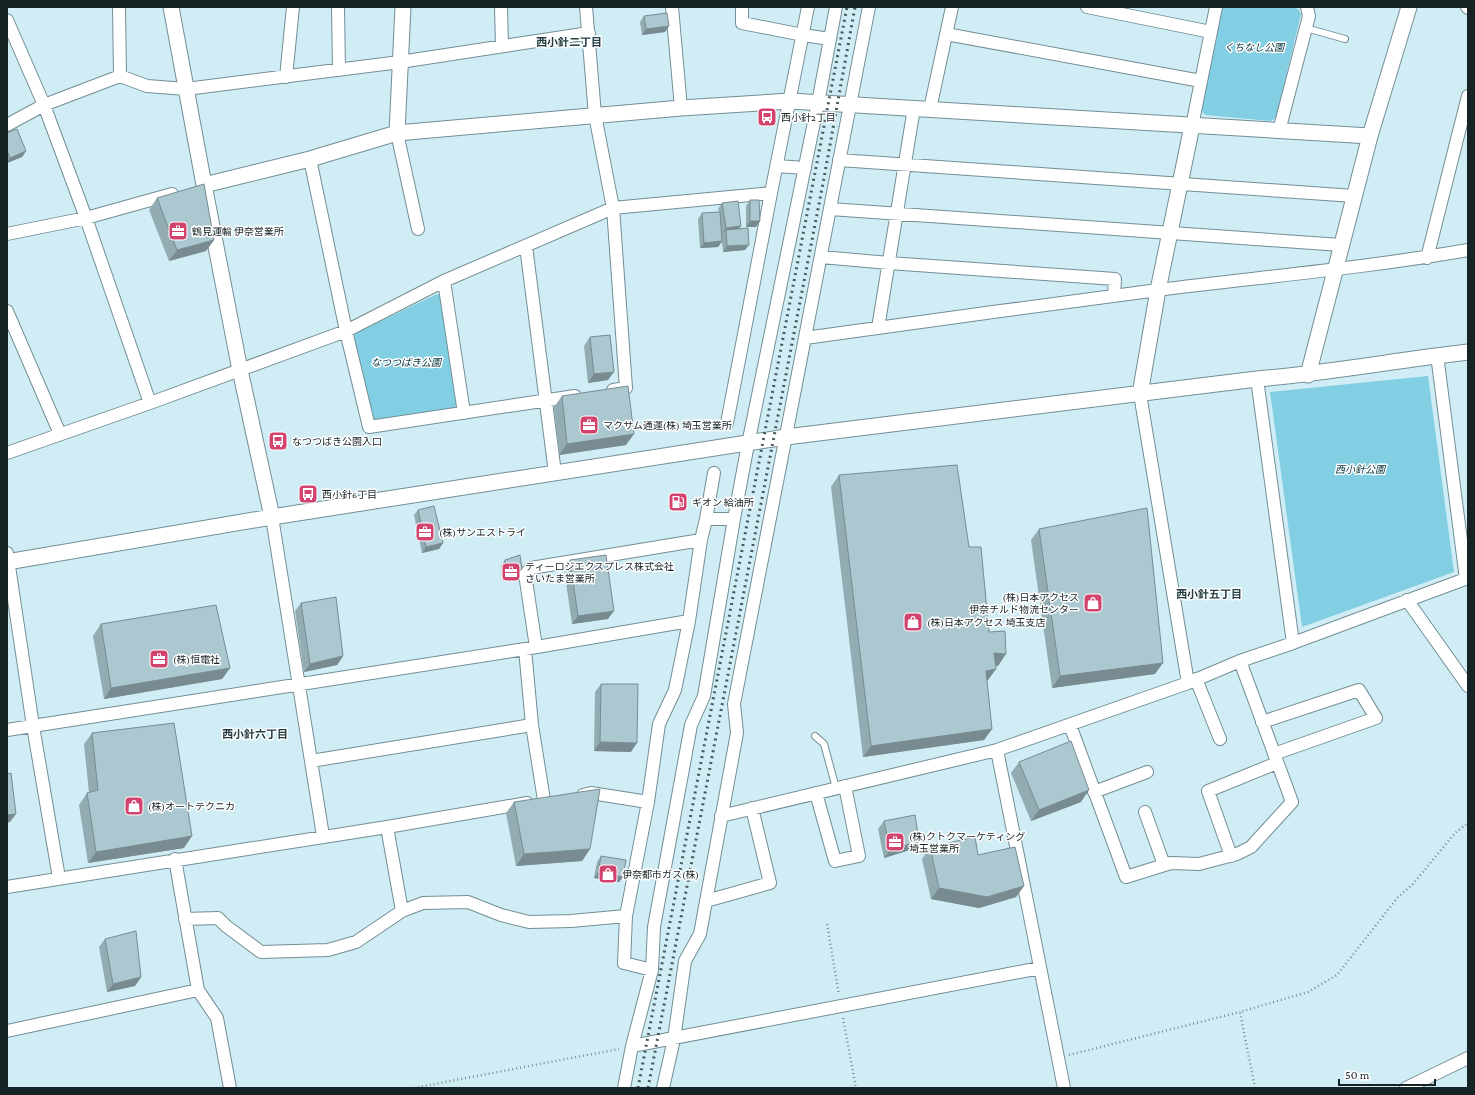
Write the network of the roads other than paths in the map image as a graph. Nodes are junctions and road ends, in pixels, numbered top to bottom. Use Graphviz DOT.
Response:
graph roads {
  1 [pos="119,7"];
  2 [pos="171,7"];
  3 [pos="293,7"];
  4 [pos="338,7"];
  5 [pos="403,7"];
  6 [pos="501,7"];
  7 [pos="586,7"];
  8 [pos="672,7"];
  9 [pos="742,7"];
  10 [pos="808,7"];
  11 [pos="836,7"];
  12 [pos="869,7"];
  13 [pos="952,7"];
  14 [pos="1086,7"];
  15 [pos="1216,7"];
  16 [pos="1307,7"];
  17 [pos="1409,7"];
  18 [pos="1126,11"];
  19 [pos="7,20"];
  20 [pos="1306,28"];
  21 [pos="1211,32"];
  22 [pos="589,33"];
  23 [pos="946,34"];
  24 [pos="803,35"];
  25 [pos="830,39"];
  26 [pos="1345,40"];
  27 [pos="502,46"];
  28 [pos="400,62"];
  29 [pos="339,70"];
  30 [pos="120,76"];
  31 [pos="286,77"];
  32 [pos="1201,81"];
  33 [pos="186,89"];
  34 [pos="1468,96"];
  35 [pos="790,101"];
  36 [pos="818,103"];
  37 [pos="850,104"];
  38 [pos="44,105"];
  39 [pos="681,108"];
  40 [pos="914,108"];
  41 [pos="930,109"];
  42 [pos="595,116"];
  43 [pos="7,125"];
  44 [pos="1192,126"];
  45 [pos="1279,131"];
  46 [pos="397,133"];
  47 [pos="1370,136"];
  48 [pos="310,159"];
  49 [pos="839,160"];
  50 [pos="905,164"];
  51 [pos="776,166"];
  52 [pos="805,168"];
  53 [pos="1180,184"];
  54 [pos="204,185"];
  55 [pos="771,193"];
  56 [pos="1354,196"];
  57 [pos="613,208"];
  58 [pos="830,209"];
  59 [pos="896,215"];
  60 [pos="86,218"];
  61 [pos="418,230"];
  62 [pos="1170,233"];
  63 [pos="7,234"];
  64 [pos="1341,244"];
  65 [pos="526,246"];
  66 [pos="1468,250"];
  67 [pos="821,256"];
  68 [pos="1427,258"];
  69 [pos="888,263"];
  70 [pos="1335,270"];
  71 [pos="444,281"];
  72 [pos="1158,290"];
  73 [pos="1114,296"];
  74 [pos="7,311"];
  75 [pos="878,328"];
  76 [pos="346,331"];
  77 [pos="805,338"];
  78 [pos="1468,352"];
  79 [pos="1437,355"];
  80 [pos="240,370"];
  81 [pos="1308,375"];
  82 [pos="1257,379"];
  83 [pos="604,391"];
  84 [pos="590,394"];
  85 [pos="1140,394"];
  86 [pos="546,401"];
  87 [pos="150,402"];
  88 [pos="464,413"];
  89 [pos="727,423"];
  90 [pos="60,434"];
  91 [pos="786,437"];
  92 [pos="748,444"];
  93 [pos="7,452"];
  94 [pos="555,473"];
  95 [pos="714,473"];
  96 [pos="272,517"];
  97 [pos="706,519"];
  98 [pos="734,519"];
  99 [pos="701,540"];
  100 [pos="8,559"];
  101 [pos="1467,578"];
  102 [pos="1407,600"];
  103 [pos="689,621"];
  104 [pos="1293,643"];
  105 [pos="530,648"];
  106 [pos="1240,661"];
  107 [pos="1192,681"];
  108 [pos="299,683"];
  109 [pos="1468,686"];
  110 [pos="1262,722"];
  111 [pos="532,725"];
  112 [pos="1070,725"];
  113 [pos="32,726"];
  114 [pos="7,730"];
  115 [pos="815,736"];
  116 [pos="1220,739"];
  117 [pos="997,750"];
  118 [pos="1276,759"];
  119 [pos="311,761"];
  120 [pos="1147,772"];
  121 [pos="840,787"];
  122 [pos="1094,792"];
  123 [pos="816,793"];
  124 [pos="568,797"];
  125 [pos="648,802"];
  126 [pos="752,808"];
  127 [pos="1146,812"];
  128 [pos="721,816"];
  129 [pos="388,827"];
  130 [pos="323,836"];
  131 [pos="1231,856"];
  132 [pos="175,860"];
  133 [pos="1164,865"];
  134 [pos="59,878"];
  135 [pos="7,887"];
  136 [pos="706,901"];
  137 [pos="402,911"];
  138 [pos="626,916"];
  139 [pos="185,919"];
  140 [pos="1040,968"];
  141 [pos="652,970"];
  142 [pos="198,990"];
  143 [pos="7,1031"];
  144 [pos="674,1039"];
  145 [pos="632,1046"];
  146 [pos="1468,1058"];
  147 [pos="230,1088"];
  148 [pos="624,1088"];
  149 [pos="663,1088"];
  150 [pos="1064,1088"];
  151 [pos="1406,1088"];
  1 -- 30 [label="street"];
  2 -- 33 [label="street"];
  3 -- 31 [label="street"];
  4 -- 29 [label="street"];
  5 -- 28 [label="street"];
  6 -- 27 [label="street"];
  7 -- 22 [label="street"];
  8 -- 39 [label="street"];
  9 -- 24 [label="street"];
  10 -- 24 [label="street"];
  11 -- 25 [label="street"];
  12 -- 37 [label="street"];
  13 -- 23 [label="street"];
  14 -- 18 [label="street"];
  15 -- 21 [label="street"];
  16 -- 20 [label="street"];
  17 -- 47 [label="street"];
  18 -- 21 [label="street"];
  19 -- 38 [label="street"];
  20 -- 26 [label="lane"];
  20 -- 45 [label="street"];
  21 -- 32 [label="street"];
  22 -- 27 [label="street"];
  22 -- 42 [label="street"];
  23 -- 32 [label="street"];
  23 -- 41 [label="street"];
  24 -- 25 [label="street"];
  24 -- 35 [label="street"];
  25 -- 36 [label="street"];
  27 -- 28 [label="street"];
  28 -- 29 [label="street"];
  28 -- 46 [label="street"];
  29 -- 31 [label="street"];
  30 -- 33 [label="street"];
  30 -- 38 [label="street"];
  31 -- 33 [label="street"];
  32 -- 44 [label="street"];
  33 -- 54 [label="street"];
  34 -- 68 [label="street"];
  35 -- 36 [label="street"];
  35 -- 39 [label="street"];
  35 -- 51 [label="street"];
  36 -- 37 [label="street"];
  36 -- 52 [label="street"];
  37 -- 40 [label="street"];
  37 -- 49 [label="street"];
  38 -- 43 [label="street"];
  38 -- 60 [label="street"];
  39 -- 42 [label="street"];
  40 -- 41 [label="street"];
  40 -- 50 [label="street"];
  41 -- 44 [label="street"];
  42 -- 46 [label="street"];
  42 -- 57 [label="street"];
  44 -- 45 [label="street"];
  44 -- 53 [label="street"];
  45 -- 47 [label="street"];
  46 -- 48 [label="street"];
  46 -- 61 [label="street"];
  47 -- 56 [label="street"];
  48 -- 54 [label="street"];
  48 -- 76 [label="street"];
  49 -- 50 [label="street"];
  49 -- 58 [label="street"];
  50 -- 53 [label="street"];
  50 -- 59 [label="street"];
  51 -- 52 [label="street"];
  51 -- 55 [label="street"];
  52 -- 92 [label="street"];
  53 -- 56 [label="street"];
  53 -- 62 [label="street"];
  54 -- 60 [label="street"];
  54 -- 80 [label="street"];
  55 -- 57 [label="street"];
  55 -- 89 [label="street"];
  56 -- 64 [label="street"];
  57 -- 65 [label="street"];
  57 -- 83 [label="street"];
  58 -- 59 [label="street"];
  58 -- 67 [label="street"];
  59 -- 62 [label="street"];
  59 -- 69 [label="street"];
  60 -- 63 [label="street"];
  60 -- 87 [label="street"];
  62 -- 64 [label="street"];
  62 -- 72 [label="street"];
  64 -- 70 [label="street"];
  65 -- 71 [label="street"];
  65 -- 86 [label="street"];
  66 -- 68 [label="street"];
  67 -- 69 [label="street"];
  67 -- 77 [label="street"];
  68 -- 70 [label="street"];
  69 -- 73 [label="street"];
  69 -- 75 [label="street"];
  70 -- 72 [label="street"];
  70 -- 81 [label="street"];
  71 -- 76 [label="street"];
  71 -- 88 [label="street"];
  72 -- 73 [label="street"];
  72 -- 85 [label="street"];
  73 -- 75 [label="street"];
  74 -- 90 [label="street"];
  75 -- 77 [label="street"];
  76 -- 80 [label="street"];
  76 -- 88 [label="street"];
  77 -- 91 [label="street"];
  78 -- 79 [label="street"];
  79 -- 81 [label="street"];
  79 -- 101 [label="street"];
  80 -- 87 [label="street"];
  80 -- 96 [label="street"];
  81 -- 82 [label="street"];
  82 -- 85 [label="street"];
  82 -- 104 [label="street"];
  84 -- 86 [label="street"];
  85 -- 91 [label="street"];
  85 -- 107 [label="street"];
  86 -- 88 [label="street"];
  86 -- 94 [label="street"];
  87 -- 90 [label="street"];
  90 -- 93 [label="street"];
  91 -- 92 [label="street"];
  91 -- 128 [label="street"];
  92 -- 94 [label="street"];
  92 -- 98 [label="street"];
  94 -- 96 [label="street"];
  95 -- 97 [label="street"];
  96 -- 100 [label="street"];
  96 -- 108 [label="street"];
  97 -- 98 [label="street"];
  97 -- 99 [label="street"];
  98 -- 141 [label="street"];
  99 -- 103 [label="street"];
  99 -- 105 [label="street"];
  100 -- 113 [label="street"];
  101 -- 102 [label="street"];
  102 -- 104 [label="street"];
  102 -- 109 [label="street"];
  103 -- 105 [label="street"];
  103 -- 125 [label="street"];
  104 -- 106 [label="street"];
  105 -- 108 [label="street"];
  105 -- 111 [label="street"];
  106 -- 107 [label="street"];
  106 -- 110 [label="street"];
  107 -- 112 [label="street"];
  107 -- 116 [label="street"];
  108 -- 113 [label="street"];
  108 -- 119 [label="street"];
  110 -- 118 [label="street"];
  110 -- 118 [label="street"];
  111 -- 119 [label="street"];
  111 -- 129 [label="street"];
  112 -- 117 [label="street"];
  112 -- 122 [label="street"];
  113 -- 114 [label="street"];
  113 -- 134 [label="street"];
  115 -- 121 [label="lane"];
  117 -- 121 [label="street"];
  117 -- 140 [label="street"];
  118 -- 131 [label="street"];
  118 -- 131 [label="street"];
  119 -- 130 [label="street"];
  120 -- 122 [label="street"];
  121 -- 123 [label="street"];
  121 -- 123 [label="street"];
  122 -- 133 [label="street"];
  123 -- 126 [label="street"];
  124 -- 125 [label="street"];
  125 -- 138 [label="street"];
  126 -- 128 [label="street"];
  126 -- 136 [label="street"];
  127 -- 133 [label="street"];
  128 -- 136 [label="street"];
  129 -- 130 [label="street"];
  129 -- 137 [label="street"];
  130 -- 132 [label="street"];
  131 -- 133 [label="street"];
  132 -- 134 [label="street"];
  132 -- 139 [label="street"];
  134 -- 135 [label="street"];
  136 -- 144 [label="street"];
  137 -- 138 [label="street"];
  137 -- 139 [label="street"];
  138 -- 141 [label="street"];
  139 -- 142 [label="street"];
  140 -- 144 [label="street"];
  140 -- 150 [label="street"];
  141 -- 145 [label="street"];
  142 -- 143 [label="street"];
  142 -- 147 [label="street"];
  144 -- 145 [label="street"];
  144 -- 149 [label="street"];
  145 -- 148 [label="street"];
  146 -- 151 [label="street"];
}
